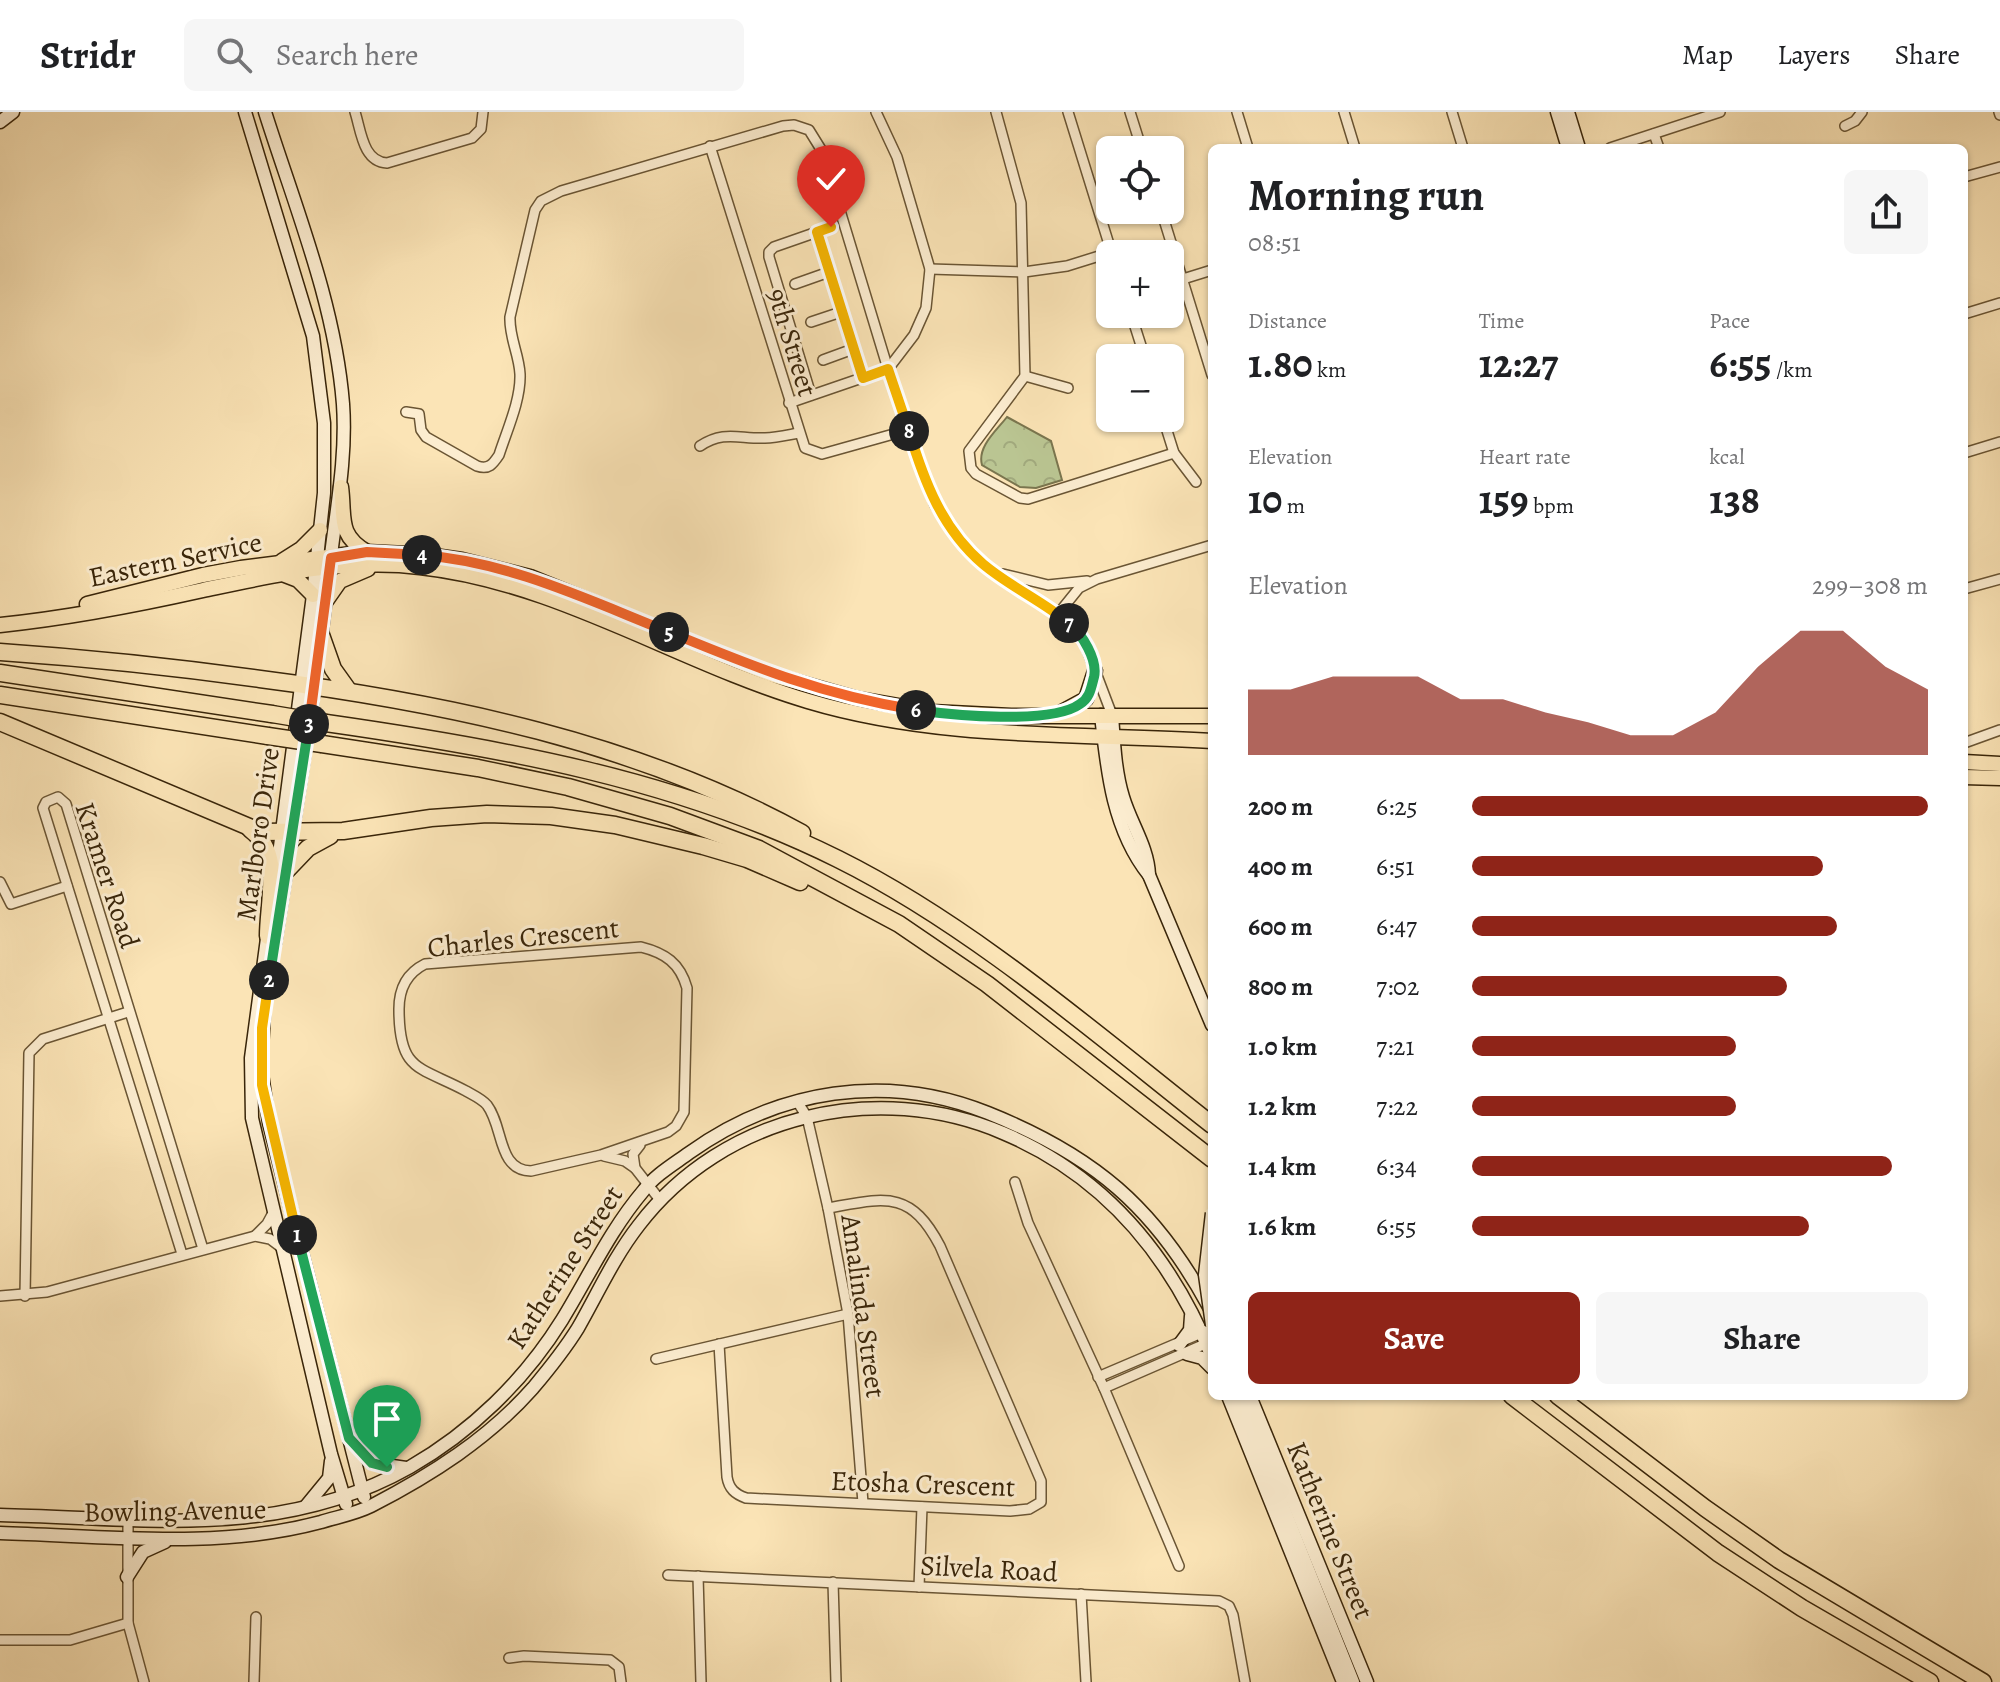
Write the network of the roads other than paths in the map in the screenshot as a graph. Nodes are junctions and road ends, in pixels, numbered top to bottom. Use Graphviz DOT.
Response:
graph roads {
  1 [pos="13,112"];
  2 [pos="245,112"];
  3 [pos="265,112"];
  4 [pos="355,112"];
  5 [pos="483,112"];
  6 [pos="876,112"];
  7 [pos="996,112"];
  8 [pos="1068,112"];
  9 [pos="1130,112"];
  10 [pos="1237,112"];
  11 [pos="1344,112"];
  12 [pos="1452,112"];
  13 [pos="1557,112"];
  14 [pos="1568,112"];
  15 [pos="1720,112"];
  16 [pos="1862,112"];
  17 [pos="1698,115"];
  18 [pos="0,122"];
  19 [pos="1845,126"];
  20 [pos="1654,134"];
  21 [pos="1138,136"];
  22 [pos="1247,144"];
  23 [pos="1354,144"];
  24 [pos="1462,144"];
  25 [pos="1567,144"];
  26 [pos="1578,144"];
  27 [pos="1623,144"];
  28 [pos="1658,144"];
  29 [pos="710,146"];
  30 [pos="2000,167"];
  31 [pos="1968,176"];
  32 [pos="831,227"];
  33 [pos="817,232"];
  34 [pos="1108,240"];
  35 [pos="1096,258"];
  36 [pos="930,269"];
  37 [pos="1208,271"];
  38 [pos="829,272"];
  39 [pos="1024,272"];
  40 [pos="1184,279"];
  41 [pos="1184,282"];
  42 [pos="795,284"];
  43 [pos="2000,303"];
  44 [pos="841,312"];
  45 [pos="1968,313"];
  46 [pos="811,322"];
  47 [pos="853,349"];
  48 [pos="823,360"];
  49 [pos="1208,362"];
  50 [pos="888,369"];
  51 [pos="1025,376"];
  52 [pos="863,378"];
  53 [pos="1068,388"];
  54 [pos="811,395"];
  55 [pos="789,403"];
  56 [pos="406,412"];
  57 [pos="908,430"];
  58 [pos="1167,432"];
  59 [pos="799,433"];
  60 [pos="2000,442"];
  61 [pos="700,446"];
  62 [pos="1968,452"];
  63 [pos="1174,453"];
  64 [pos="1196,482"];
  65 [pos="341,487"];
  66 [pos="320,530"];
  67 [pos="1208,546"];
  68 [pos="367,552"];
  69 [pos="323,564"];
  70 [pos="379,564"];
  71 [pos="278,569"];
  72 [pos="992,571"];
  73 [pos="1097,579"];
  74 [pos="2000,579"];
  75 [pos="1968,588"];
  76 [pos="320,598"];
  77 [pos="1058,614"];
  78 [pos="0,625"];
  79 [pos="321,635"];
  80 [pos="0,652"];
  81 [pos="1095,671"];
  82 [pos="0,673"];
  83 [pos="308,685"];
  84 [pos="348,690"];
  85 [pos="0,695"];
  86 [pos="1106,711"];
  87 [pos="1050,715"];
  88 [pos="1208,716"];
  89 [pos="0,722"];
  90 [pos="2000,730"];
  91 [pos="1108,737"];
  92 [pos="1208,741"];
  93 [pos="1968,742"];
  94 [pos="1968,762"];
  95 [pos="2000,764"];
  96 [pos="1968,777"];
  97 [pos="2000,778"];
  98 [pos="248,827"];
  99 [pos="343,831"];
  100 [pos="288,832"];
  101 [pos="835,857"];
  102 [pos="286,871"];
  103 [pos="0,882"];
  104 [pos="67,886"];
  105 [pos="851,898"];
  106 [pos="268,936"];
  107 [pos="128,1012"];
  108 [pos="1208,1016"];
  109 [pos="108,1018"];
  110 [pos="797,1101"];
  111 [pos="807,1117"];
  112 [pos="1208,1122"];
  113 [pos="167,1133"];
  114 [pos="146,1140"];
  115 [pos="643,1143"];
  116 [pos="601,1155"];
  117 [pos="1208,1156"];
  118 [pos="635,1168"];
  119 [pos="1015,1182"];
  120 [pos="648,1185"];
  121 [pos="660,1200"];
  122 [pos="828,1208"];
  123 [pos="274,1211"];
  124 [pos="255,1236"];
  125 [pos="1208,1243"];
  126 [pos="203,1249"];
  127 [pos="284,1249"];
  128 [pos="182,1254"];
  129 [pos="0,1296"];
  130 [pos="25,1296"];
  131 [pos="1208,1307"];
  132 [pos="1190,1311"];
  133 [pos="848,1314"];
  134 [pos="1208,1317"];
  135 [pos="1208,1335"];
  136 [pos="1208,1339"];
  137 [pos="719,1344"];
  138 [pos="1183,1349"];
  139 [pos="656,1359"];
  140 [pos="1208,1364"];
  141 [pos="1098,1377"];
  142 [pos="1104,1388"];
  143 [pos="1230,1400"];
  144 [pos="1241,1400"];
  145 [pos="1252,1400"];
  146 [pos="1517,1400"];
  147 [pos="1563,1400"];
  148 [pos="349,1438"];
  149 [pos="331,1454"];
  150 [pos="407,1468"];
  151 [pos="362,1490"];
  152 [pos="343,1497"];
  153 [pos="863,1503"];
  154 [pos="922,1507"];
  155 [pos="366,1508"];
  156 [pos="304,1509"];
  157 [pos="349,1514"];
  158 [pos="0,1515"];
  159 [pos="128,1519"];
  160 [pos="0,1533"];
  161 [pos="127,1538"];
  162 [pos="180,1538"];
  163 [pos="1179,1566"];
  164 [pos="668,1575"];
  165 [pos="698,1576"];
  166 [pos="127,1577"];
  167 [pos="833,1582"];
  168 [pos="919,1587"];
  169 [pos="1081,1594"];
  170 [pos="256,1617"];
  171 [pos="128,1623"];
  172 [pos="0,1640"];
  173 [pos="509,1658"];
  174 [pos="144,1682"];
  175 [pos="254,1682"];
  176 [pos="621,1682"];
  177 [pos="701,1682"];
  178 [pos="836,1682"];
  179 [pos="1086,1682"];
  180 [pos="1245,1682"];
  181 [pos="1343,1682"];
  182 [pos="1353,1682"];
  183 [pos="1367,1682"];
  184 [pos="1930,1682"];
  185 [pos="1983,1682"];
  1 -- 18 [label="main road"];
  2 -- 66 [label="main road, Marlboro Drive"];
  3 -- 65 [label="main road, Marlboro Drive"];
  4 -- 5 [label="street"];
  6 -- 36 [label="street"];
  7 -- 39 [label="street"];
  8 -- 34 [label="street"];
  9 -- 21 [label="street"];
  10 -- 22 [label="street"];
  11 -- 23 [label="street"];
  12 -- 24 [label="street"];
  13 -- 25 [label="main road"];
  14 -- 26 [label="main road"];
  15 -- 17 [label="street"];
  16 -- 19 [label="street"];
  17 -- 20 [label="street"];
  20 -- 27 [label="street"];
  20 -- 28 [label="street"];
  29 -- 50 [label="street"];
  29 -- 55 [label="street, 9th Street"];
  29 -- 56 [label="street"];
  30 -- 31 [label="street"];
  32 -- 33 [label="street"];
  33 -- 38 [label="street"];
  33 -- 54 [label="street"];
  35 -- 39 [label="street"];
  36 -- 39 [label="street"];
  36 -- 50 [label="street"];
  37 -- 40 [label="street"];
  38 -- 42 [label="street"];
  38 -- 44 [label="street"];
  39 -- 51 [label="street"];
  41 -- 49 [label="street"];
  43 -- 45 [label="street"];
  44 -- 46 [label="street"];
  44 -- 47 [label="street"];
  47 -- 48 [label="street"];
  47 -- 52 [label="street"];
  50 -- 52 [label="street"];
  50 -- 57 [label="street"];
  51 -- 53 [label="street"];
  51 -- 63 [label="street"];
  52 -- 54 [label="street"];
  54 -- 55 [label="street"];
  55 -- 59 [label="street, 9th Street"];
  57 -- 59 [label="street, 9th Street"];
  57 -- 72 [label="street"];
  58 -- 63 [label="street"];
  59 -- 61 [label="street"];
  60 -- 62 [label="street"];
  63 -- 64 [label="street"];
  65 -- 68 [label="main road"];
  65 -- 69 [label="main road, Marlboro Drive"];
  66 -- 69 [label="main road, Marlboro Drive"];
  66 -- 71 [label="main road"];
  67 -- 73 [label="street"];
  68 -- 69 [label="main road"];
  68 -- 87 [label="main road"];
  69 -- 70 [label="main road"];
  69 -- 71 [label="main road, Eastern Service"];
  69 -- 76 [label="main road, Marlboro Drive"];
  70 -- 76 [label="main road"];
  70 -- 91 [label="main road"];
  71 -- 76 [label="main road"];
  71 -- 78 [label="main road, Eastern Service"];
  72 -- 73 [label="street"];
  72 -- 77 [label="street"];
  73 -- 77 [label="street"];
  74 -- 75 [label="street"];
  76 -- 79 [label="main road, Marlboro Drive"];
  76 -- 83 [label="main road, Marlboro Drive"];
  77 -- 81 [label="street"];
  79 -- 83 [label="main road, Marlboro Drive"];
  79 -- 84 [label="highway"];
  80 -- 83 [label="highway"];
  81 -- 86 [label="street"];
  81 -- 87 [label="main road"];
  82 -- 101 [label="highway, bridge"];
  83 -- 84 [label="highway"];
  83 -- 100 [label="main road, Marlboro Drive"];
  84 -- 101 [label="highway"];
  85 -- 105 [label="highway, bridge"];
  86 -- 87 [label="main road"];
  86 -- 88 [label="main road"];
  86 -- 91 [label="main road"];
  89 -- 98 [label="highway"];
  90 -- 93 [label="street"];
  91 -- 92 [label="main road"];
  91 -- 108 [label="main road"];
  94 -- 95 [label="main road"];
  96 -- 97 [label="main road"];
  98 -- 100 [label="highway"];
  98 -- 106 [label="highway"];
  99 -- 100 [label="highway"];
  99 -- 102 [label="highway"];
  99 -- 105 [label="highway"];
  100 -- 102 [label="main road, Marlboro Drive"];
  100 -- 106 [label="main road, Marlboro Drive"];
  101 -- 112 [label="highway"];
  102 -- 148 [label="main road, Marlboro Drive"];
  103 -- 104 [label="street"];
  104 -- 107 [label="street, Kramer Road"];
  104 -- 109 [label="street, Kramer Road"];
  105 -- 117 [label="highway"];
  106 -- 123 [label="main road, Marlboro Drive"];
  107 -- 109 [label="street"];
  107 -- 113 [label="street, Kramer Road"];
  109 -- 114 [label="street, Kramer Road"];
  109 -- 130 [label="street"];
  110 -- 111 [label="street, Amalinda Street"];
  110 -- 120 [label="main road, Katherine Street"];
  110 -- 131 [label="main road, Katherine Street"];
  111 -- 121 [label="main road, Katherine Street"];
  111 -- 122 [label="street, Amalinda Street"];
  111 -- 132 [label="main road, Katherine Street"];
  113 -- 114 [label="street"];
  113 -- 126 [label="street, Kramer Road"];
  114 -- 128 [label="street, Kramer Road"];
  115 -- 116 [label="street, Charles Crescent"];
  115 -- 116 [label="street, Charles Crescent"];
  115 -- 118 [label="street"];
  116 -- 118 [label="street"];
  118 -- 120 [label="street"];
  119 -- 141 [label="street"];
  120 -- 121 [label="street"];
  120 -- 150 [label="main road, Katherine Street"];
  121 -- 155 [label="main road, Katherine Street"];
  122 -- 133 [label="street, Amalinda Street"];
  122 -- 154 [label="street, Etosha Crescent"];
  123 -- 124 [label="street"];
  123 -- 127 [label="main road, Marlboro Drive"];
  124 -- 126 [label="street"];
  124 -- 127 [label="street"];
  125 -- 134 [label="main road, bridge"];
  126 -- 128 [label="street"];
  127 -- 149 [label="main road, Marlboro Drive"];
  128 -- 130 [label="street"];
  129 -- 130 [label="street"];
  132 -- 135 [label="main road, Katherine Street"];
  132 -- 138 [label="main road"];
  133 -- 137 [label="street"];
  133 -- 153 [label="street, Amalinda Street"];
  136 -- 138 [label="street"];
  137 -- 139 [label="street"];
  137 -- 153 [label="street, Etosha Crescent"];
  138 -- 140 [label="main road"];
  138 -- 141 [label="street"];
  138 -- 142 [label="street"];
  141 -- 142 [label="street"];
  142 -- 163 [label="street"];
  143 -- 181 [label="main road, Katherine Street"];
  144 -- 182 [label="main road"];
  145 -- 183 [label="main road, Katherine Street"];
  146 -- 184 [label="highway"];
  147 -- 185 [label="highway"];
  148 -- 150 [label="main road"];
  148 -- 151 [label="main road, Marlboro Drive"];
  149 -- 152 [label="main road, Marlboro Drive"];
  149 -- 156 [label="main road"];
  150 -- 151 [label="main road, Katherine Street"];
  151 -- 152 [label="main road, Bowling Avenue"];
  151 -- 155 [label="main road, Marlboro Drive"];
  152 -- 156 [label="main road, Bowling Avenue"];
  152 -- 157 [label="main road, Marlboro Drive"];
  153 -- 154 [label="street, Etosha Crescent"];
  154 -- 168 [label="street"];
  155 -- 157 [label="main road, Katherine Street"];
  156 -- 159 [label="main road, Bowling Avenue"];
  157 -- 162 [label="main road, Bowling Avenue"];
  158 -- 159 [label="main road, Bowling Avenue"];
  159 -- 161 [label="street"];
  160 -- 161 [label="main road, Bowling Avenue"];
  161 -- 162 [label="main road, Bowling Avenue"];
  161 -- 166 [label="street"];
  162 -- 166 [label="main road"];
  164 -- 165 [label="street, Silvela Road"];
  165 -- 167 [label="street, Silvela Road"];
  165 -- 177 [label="street"];
  166 -- 171 [label="street"];
  167 -- 168 [label="street, Silvela Road"];
  167 -- 178 [label="street"];
  168 -- 169 [label="street, Silvela Road"];
  169 -- 179 [label="street"];
  169 -- 180 [label="street, Silvela Road"];
  170 -- 175 [label="street"];
  171 -- 172 [label="street"];
  171 -- 174 [label="street"];
  173 -- 176 [label="street"];
}
